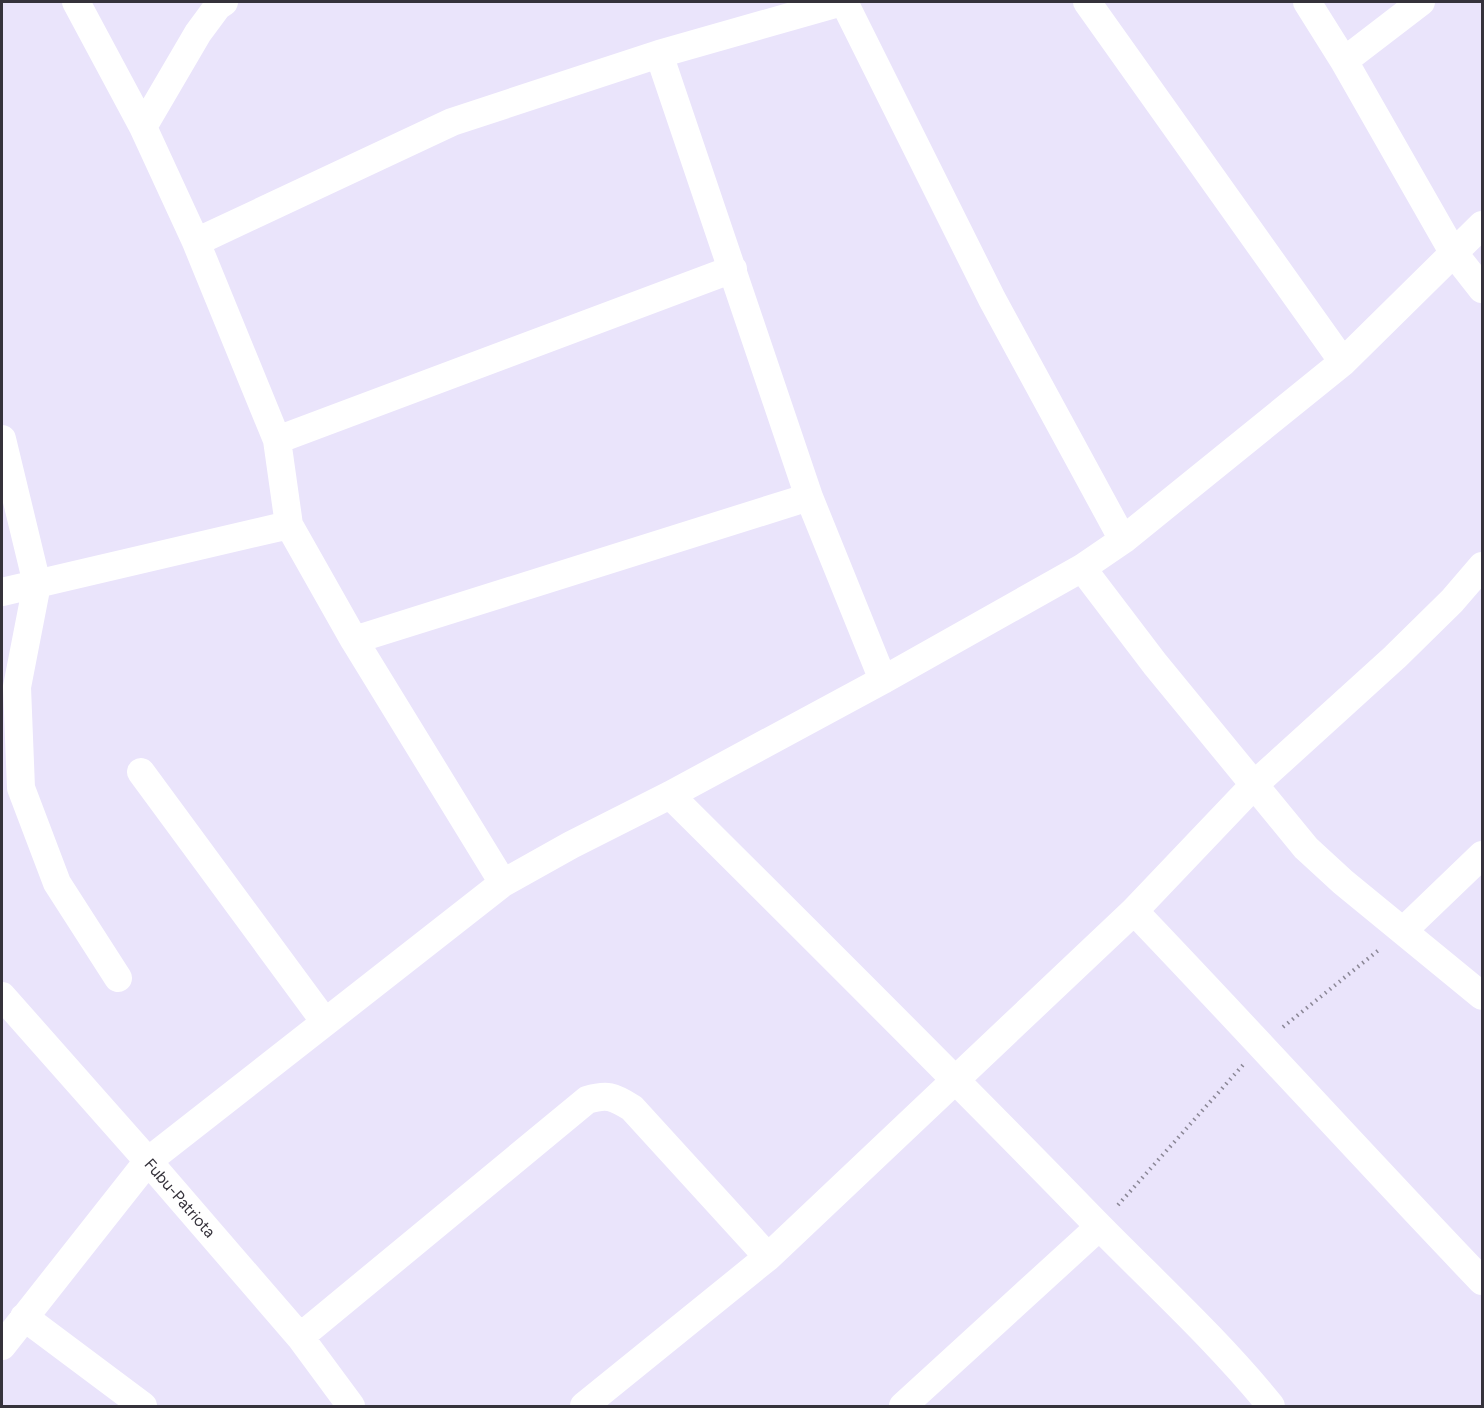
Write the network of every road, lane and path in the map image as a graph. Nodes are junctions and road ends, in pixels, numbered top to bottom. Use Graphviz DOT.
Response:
graph roads {
  1 [pos="76,2"];
  2 [pos="224,2"];
  3 [pos="843,2"];
  4 [pos="1087,2"];
  5 [pos="1306,2"];
  6 [pos="1421,2"];
  7 [pos="659,54"];
  8 [pos="1344,61"];
  9 [pos="143,127"];
  10 [pos="1482,225"];
  11 [pos="196,242"];
  12 [pos="1453,252"];
  13 [pos="733,269"];
  14 [pos="1482,289"];
  15 [pos="1343,362"];
  16 [pos="2,439"];
  17 [pos="278,440"];
  18 [pos="809,497"];
  19 [pos="289,525"];
  20 [pos="1123,540"];
  21 [pos="1482,566"];
  22 [pos="1082,568"];
  23 [pos="36,584"];
  24 [pos="2,592"];
  25 [pos="354,640"];
  26 [pos="883,680"];
  27 [pos="141,772"];
  28 [pos="1255,784"];
  29 [pos="670,795"];
  30 [pos="1482,855"];
  31 [pos="503,883"];
  32 [pos="1134,911"];
  33 [pos="1404,930"];
  34 [pos="118,978"];
  35 [pos="2,996"];
  36 [pos="1482,996"];
  37 [pos="326,1022"];
  38 [pos="955,1079"];
  39 [pos="148,1161"];
  40 [pos="1099,1227"];
  41 [pos="768,1257"];
  42 [pos="1482,1281"];
  43 [pos="24,1317"];
  44 [pos="300,1337"];
  45 [pos="2,1346"];
  46 [pos="345,1404"];
  47 [pos="143,1407"];
  48 [pos="584,1407"];
  49 [pos="903,1407"];
  50 [pos="1271,1407"];
  1 -- 9 [label="street"];
  2 -- 9 [label="street"];
  3 -- 7 [label="street"];
  3 -- 20 [label="street"];
  4 -- 15 [label="street"];
  5 -- 8 [label="street"];
  6 -- 8 [label="street"];
  7 -- 11 [label="street"];
  7 -- 13 [label="street"];
  8 -- 12 [label="street"];
  9 -- 11 [label="street"];
  10 -- 12 [label="street"];
  11 -- 17 [label="street"];
  12 -- 14 [label="street"];
  12 -- 15 [label="street"];
  13 -- 17 [label="street"];
  13 -- 18 [label="street"];
  15 -- 20 [label="street"];
  16 -- 23 [label="street"];
  17 -- 19 [label="street"];
  18 -- 25 [label="street"];
  18 -- 26 [label="street"];
  19 -- 23 [label="street"];
  19 -- 25 [label="street"];
  20 -- 22 [label="street"];
  21 -- 28 [label="street"];
  22 -- 26 [label="street"];
  22 -- 28 [label="street"];
  23 -- 24 [label="street"];
  23 -- 34 [label="street"];
  25 -- 31 [label="street"];
  26 -- 29 [label="street"];
  27 -- 37 [label="street"];
  28 -- 32 [label="street"];
  28 -- 33 [label="street"];
  29 -- 31 [label="street"];
  29 -- 38 [label="street"];
  30 -- 33 [label="street"];
  31 -- 37 [label="street"];
  32 -- 38 [label="street"];
  32 -- 42 [label="street"];
  33 -- 36 [label="street"];
  35 -- 39 [label="street, Fubu-Patriota"];
  37 -- 39 [label="street"];
  38 -- 40 [label="street"];
  38 -- 41 [label="street"];
  39 -- 43 [label="street"];
  39 -- 44 [label="street, Fubu-Patriota"];
  40 -- 49 [label="street"];
  40 -- 50 [label="street"];
  41 -- 44 [label="street"];
  41 -- 48 [label="street"];
  43 -- 45 [label="street"];
  43 -- 47 [label="street"];
  44 -- 46 [label="street, Fubu-Patriota"];
}
